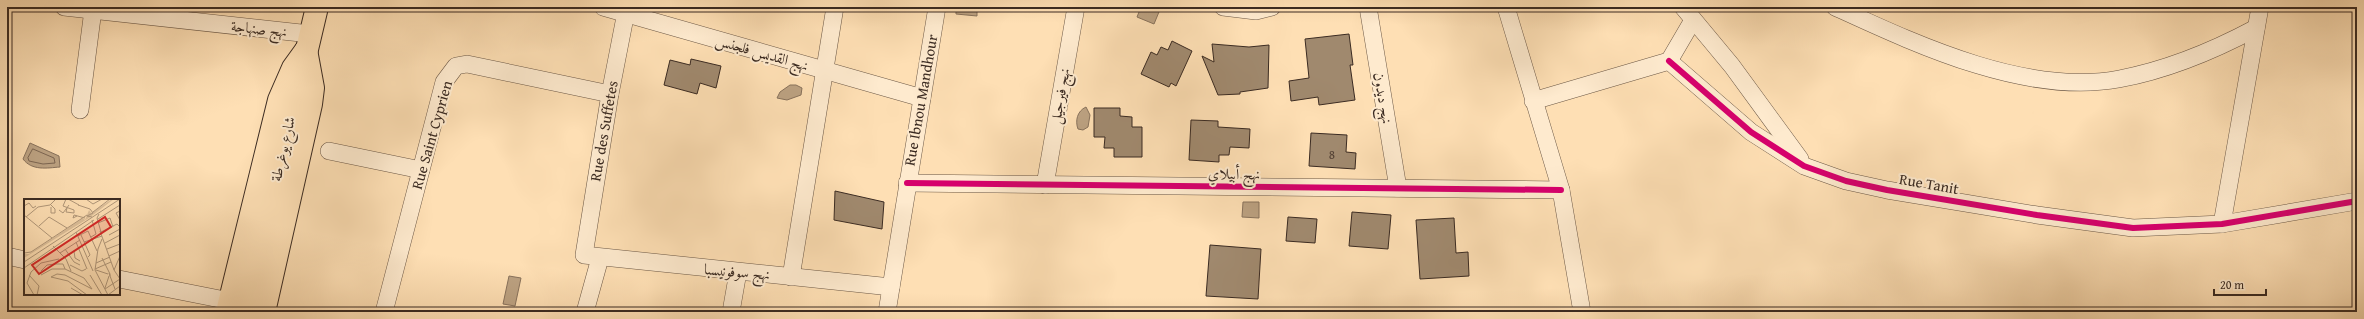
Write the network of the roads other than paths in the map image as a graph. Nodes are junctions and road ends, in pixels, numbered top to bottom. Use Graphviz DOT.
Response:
graph roads {
  1 [pos="64,7"];
  2 [pos="317,7"];
  3 [pos="603,7"];
  4 [pos="835,7"];
  5 [pos="937,7"];
  6 [pos="1076,7"];
  7 [pos="1223,7"];
  8 [pos="1272,7"];
  9 [pos="1368,7"];
  10 [pos="1506,7"];
  11 [pos="1835,7"];
  12 [pos="2260,7"];
  13 [pos="93,10"];
  14 [pos="626,10"];
  15 [pos="148,12"];
  16 [pos="1688,13"];
  17 [pos="2256,28"];
  18 [pos="308,42"];
  19 [pos="1669,61"];
  20 [pos="825,71"];
  21 [pos="610,94"];
  22 [pos="922,98"];
  23 [pos="1533,101"];
  24 [pos="80,110"];
  25 [pos="329,151"];
  26 [pos="1804,166"];
  27 [pos="421,170"];
  28 [pos="907,183"];
  29 [pos="1044,185"];
  30 [pos="1398,188"];
  31 [pos="1561,190"];
  32 [pos="2357,201"];
  33 [pos="2222,224"];
  34 [pos="7,256"];
  35 [pos="592,256"];
  36 [pos="24,260"];
  37 [pos="738,272"];
  38 [pos="791,276"];
  39 [pos="120,279"];
  40 [pos="891,287"];
  41 [pos="234,308"];
  42 [pos="264,312"];
  43 [pos="384,312"];
  44 [pos="585,312"];
  45 [pos="731,312"];
  46 [pos="887,312"];
  47 [pos="1582,312"];
  1 -- 13 [label="street, نهج صنهاجة"];
  2 -- 18 [label="main road, شارع يوغرطة"];
  3 -- 14 [label="street, نهج القديس فلجنس"];
  4 -- 20 [label="street"];
  5 -- 22 [label="street, Rue Ibnou Mandhour"];
  6 -- 29 [label="street, نهج فيرجيل"];
  7 -- 8 [label="street"];
  9 -- 30 [label="street, نهج ديدون"];
  10 -- 23 [label="street"];
  11 -- 17 [label="street"];
  12 -- 17 [label="street"];
  13 -- 15 [label="street, نهج صنهاجة"];
  13 -- 24 [label="street"];
  14 -- 20 [label="street, نهج القديس فلجنس"];
  14 -- 21 [label="street, Rue des Suffetes"];
  15 -- 18 [label="street, نهج صنهاجة"];
  16 -- 19 [label="street"];
  16 -- 26 [label="street"];
  17 -- 33 [label="street"];
  18 -- 41 [label="main road"];
  18 -- 41 [label="main road, شارع يوغرطة"];
  18 -- 42 [label="main road"];
  19 -- 23 [label="street"];
  19 -- 26 [label="street, Rue Tanit"];
  20 -- 22 [label="street, نهج القديس فلجنس"];
  20 -- 38 [label="street"];
  21 -- 27 [label="street, Rue Saint Cyprien"];
  21 -- 35 [label="street, Rue des Suffetes"];
  22 -- 28 [label="street, Rue Ibnou Mandhour"];
  23 -- 31 [label="street"];
  25 -- 27 [label="street"];
  26 -- 33 [label="street, Rue Tanit"];
  27 -- 43 [label="street, Rue Saint Cyprien"];
  28 -- 29 [label="street, نهج أبيلاي"];
  28 -- 40 [label="street, Rue Ibnou Mandhour"];
  29 -- 30 [label="street, نهج أبيلاي"];
  30 -- 31 [label="street, نهج أبيلاي"];
  31 -- 47 [label="street"];
  32 -- 33 [label="street, Rue Tanit"];
  34 -- 36 [label="street"];
  35 -- 37 [label="street, نهج سوفونيسبا"];
  35 -- 44 [label="street, Rue des Suffetes"];
  37 -- 38 [label="street, نهج سوفونيسبا"];
  37 -- 45 [label="street"];
  38 -- 40 [label="street, نهج سوفونيسبا"];
  39 -- 41 [label="street"];
  40 -- 46 [label="street, Rue Ibnou Mandhour"];
}
